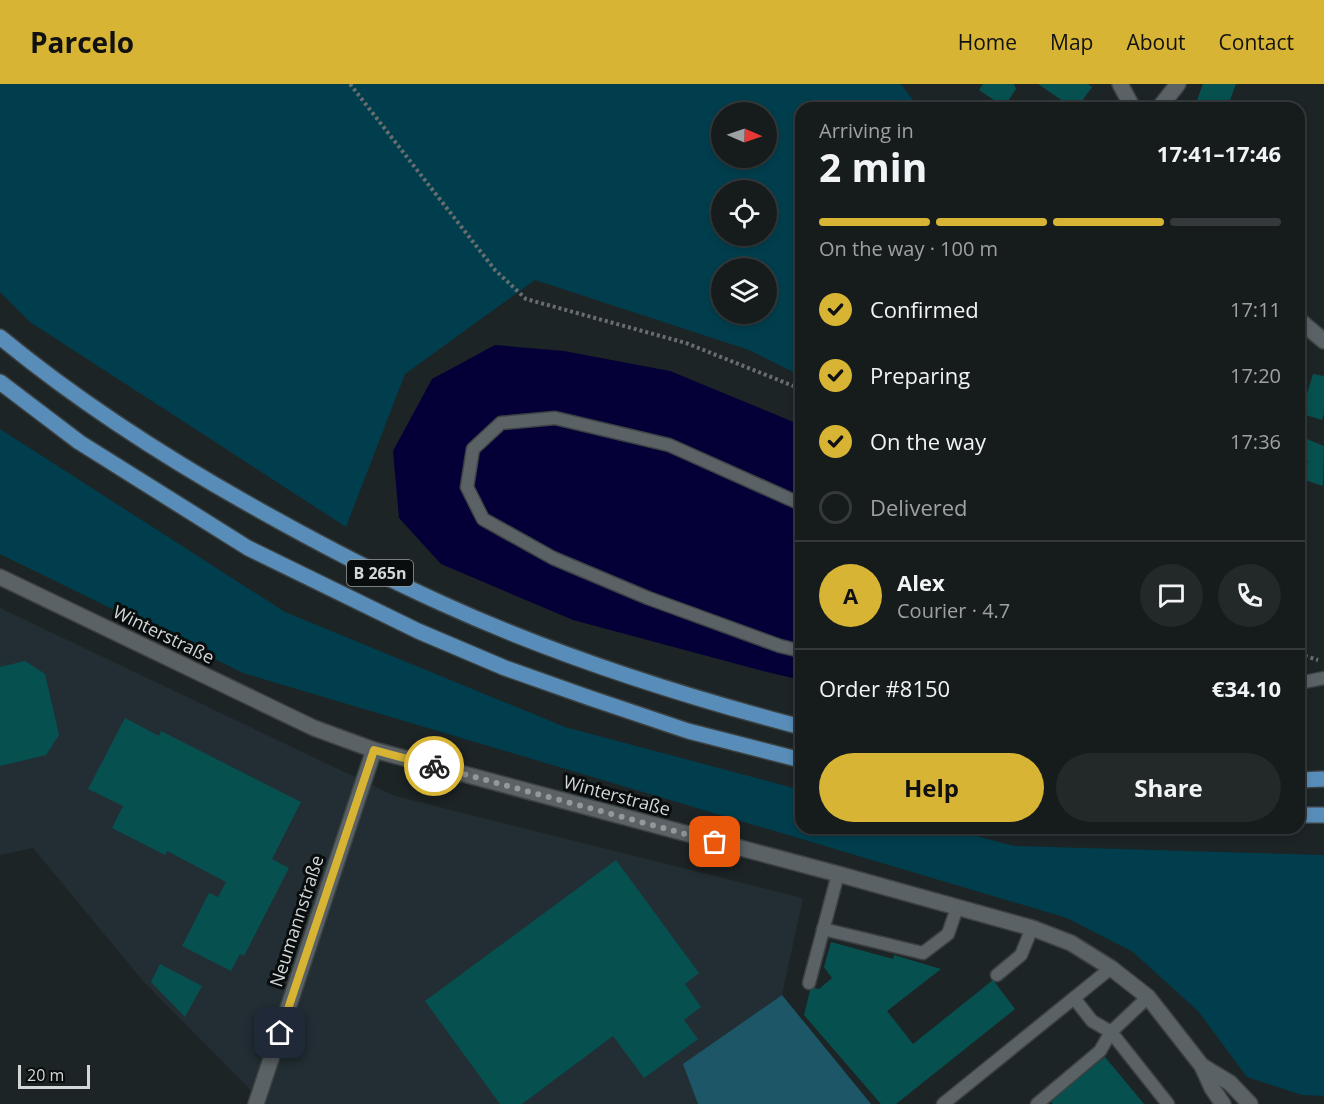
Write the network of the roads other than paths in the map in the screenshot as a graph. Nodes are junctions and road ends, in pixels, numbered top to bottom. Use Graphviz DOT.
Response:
graph roads {
  1 [pos="1120,84"];
  2 [pos="1178,84"];
  3 [pos="1130,102"];
  4 [pos="1164,102"];
  5 [pos="1305,325"];
  6 [pos="0,337"];
  7 [pos="1324,341"];
  8 [pos="0,382"];
  9 [pos="795,501"];
  10 [pos="0,577"];
  11 [pos="795,650"];
  12 [pos="1324,678"];
  13 [pos="1305,682"];
  14 [pos="795,725"];
  15 [pos="374,750"];
  16 [pos="795,758"];
  17 [pos="1324,779"];
  18 [pos="1305,780"];
  19 [pos="1305,815"];
  20 [pos="1324,815"];
  21 [pos="838,874"];
  22 [pos="957,908"];
  23 [pos="1032,928"];
  24 [pos="823,929"];
  25 [pos="1112,968"];
  26 [pos="997,975"];
  27 [pos="809,983"];
  28 [pos="1148,997"];
  29 [pos="1074,998"];
  30 [pos="1111,1032"];
  31 [pos="1202,1065"];
  32 [pos="256,1104"];
  33 [pos="943,1104"];
  34 [pos="1036,1104"];
  35 [pos="1168,1104"];
  36 [pos="1223,1104"];
  37 [pos="1250,1104"];
  1 -- 3 [label="street"];
  2 -- 4 [label="street"];
  5 -- 7 [label="street"];
  6 -- 14 [label="main road, B 265n"];
  8 -- 16 [label="main road, B 265n"];
  9 -- 11 [label="lane"];
  10 -- 15 [label="street, Winterstraße"];
  12 -- 13 [label="lane"];
  15 -- 21 [label="street, Winterstraße"];
  15 -- 32 [label="street, Neumannstraße"];
  17 -- 18 [label="main road"];
  19 -- 20 [label="main road"];
  21 -- 22 [label="street, Winterstraße"];
  21 -- 24 [label="lane"];
  22 -- 23 [label="street, Winterstraße"];
  22 -- 24 [label="lane"];
  23 -- 25 [label="street, Winterstraße"];
  23 -- 26 [label="lane"];
  24 -- 27 [label="lane"];
  25 -- 28 [label="street, Winterstraße"];
  25 -- 29 [label="lane"];
  28 -- 30 [label="lane"];
  28 -- 31 [label="street, Winterstraße"];
  29 -- 30 [label="lane"];
  29 -- 33 [label="lane"];
  30 -- 34 [label="lane"];
  30 -- 35 [label="lane"];
  31 -- 36 [label="street, Winterstraße"];
  31 -- 37 [label="street, Winterstraße"];
}
